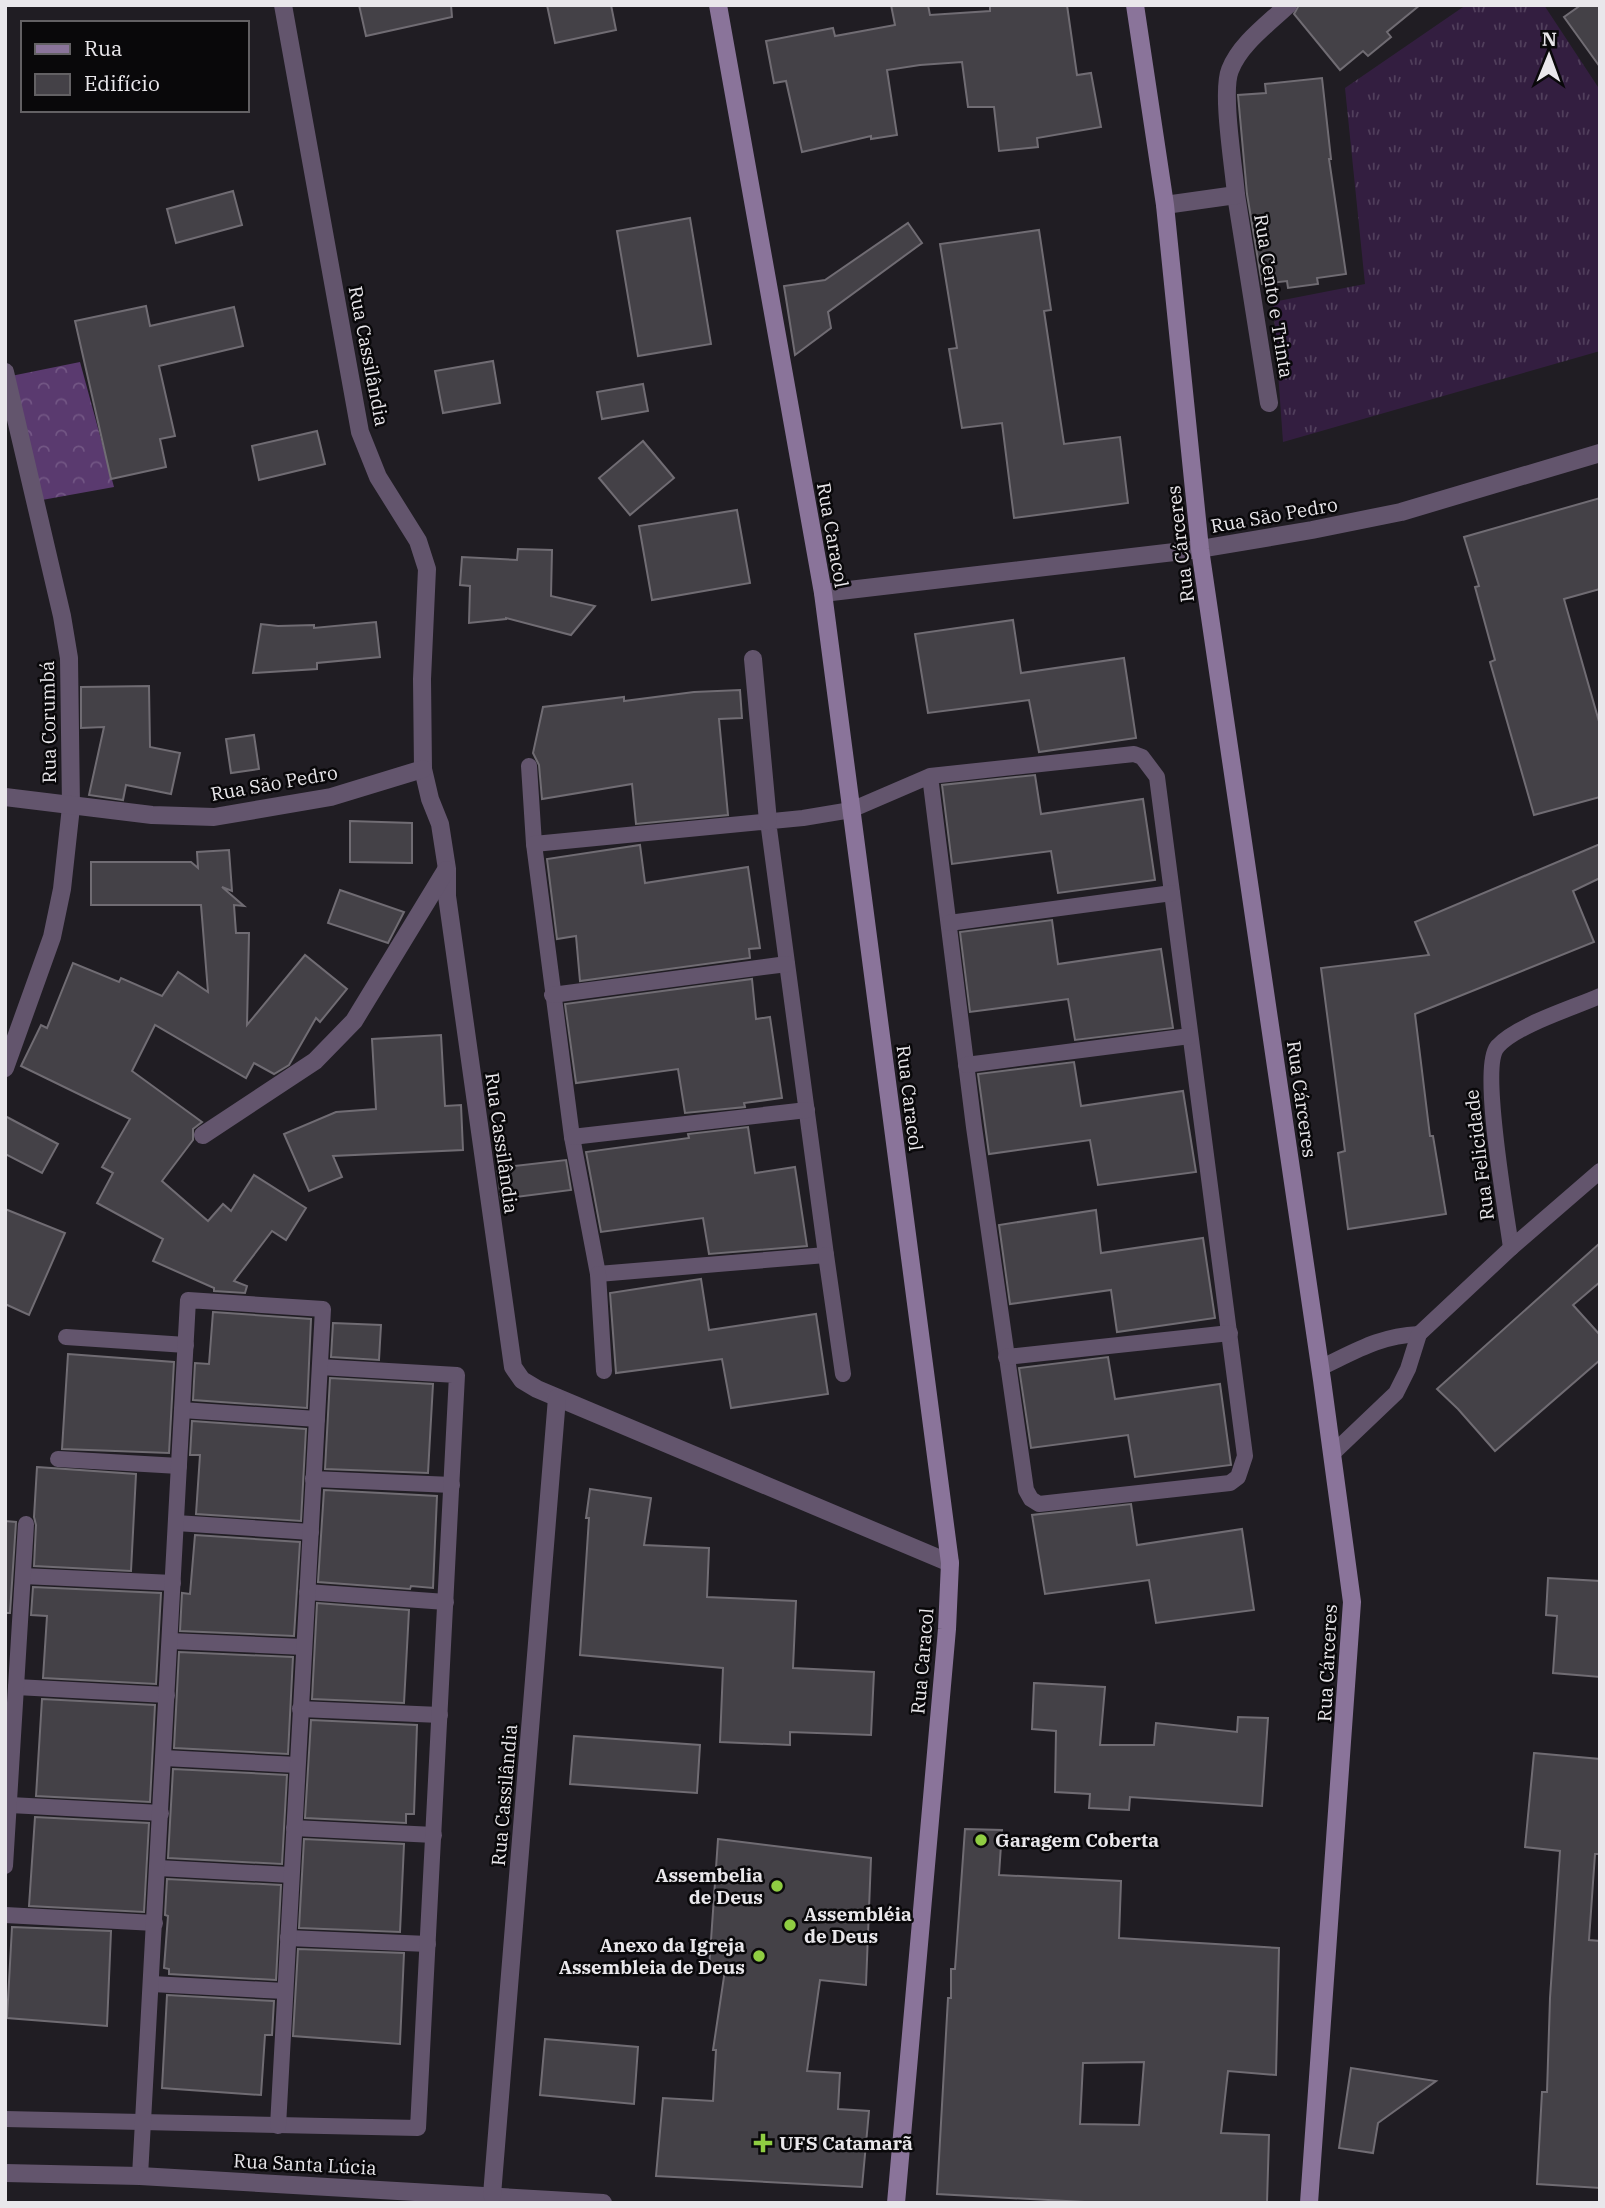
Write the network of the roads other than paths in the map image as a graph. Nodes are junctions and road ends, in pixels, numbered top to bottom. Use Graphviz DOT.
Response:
graph roads {
  1 [pos="283,5"];
  2 [pos="718,5"];
  3 [pos="1135,5"];
  4 [pos="1288,5"];
  5 [pos="1237,195"];
  6 [pos="1166,205"];
  7 [pos="5,372"];
  8 [pos="1269,404"];
  9 [pos="1600,453"];
  10 [pos="1200,549"];
  11 [pos="823,593"];
  12 [pos="753,659"];
  13 [pos="529,766"];
  14 [pos="422,769"];
  15 [pos="930,776"];
  16 [pos="5,797"];
  17 [pos="71,807"];
  18 [pos="851,810"];
  19 [pos="768,821"];
  20 [pos="534,844"];
  21 [pos="447,869"];
  22 [pos="1172,893"];
  23 [pos="949,923"];
  24 [pos="787,964"];
  25 [pos="552,995"];
  26 [pos="1600,996"];
  27 [pos="1191,1036"];
  28 [pos="967,1065"];
  29 [pos="5,1068"];
  30 [pos="807,1110"];
  31 [pos="202,1135"];
  32 [pos="572,1137"];
  33 [pos="1600,1171"];
  34 [pos="1511,1248"];
  35 [pos="826,1255"];
  36 [pos="598,1274"];
  37 [pos="1230,1333"];
  38 [pos="1419,1334"];
  39 [pos="66,1337"];
  40 [pos="186,1345"];
  41 [pos="1006,1357"];
  42 [pos="320,1367"];
  43 [pos="1320,1368"];
  44 [pos="604,1371"];
  45 [pos="843,1374"];
  46 [pos="557,1398"];
  47 [pos="182,1410"];
  48 [pos="317,1419"];
  49 [pos="1332,1454"];
  50 [pos="58,1459"];
  51 [pos="179,1466"];
  52 [pos="313,1479"];
  53 [pos="452,1485"];
  54 [pos="176,1523"];
  55 [pos="26,1524"];
  56 [pos="310,1532"];
  57 [pos="950,1563"];
  58 [pos="23,1576"];
  59 [pos="173,1583"];
  60 [pos="307,1592"];
  61 [pos="446,1602"];
  62 [pos="13,1626"];
  63 [pos="170,1641"];
  64 [pos="304,1647"];
  65 [pos="16,1687"];
  66 [pos="167,1695"];
  67 [pos="300,1709"];
  68 [pos="440,1715"];
  69 [pos="10,1740"];
  70 [pos="164,1758"];
  71 [pos="297,1765"];
  72 [pos="10,1805"];
  73 [pos="160,1813"];
  74 [pos="294,1828"];
  75 [pos="433,1835"];
  76 [pos="6,1856"];
  77 [pos="5,1866"];
  78 [pos="158,1868"];
  79 [pos="291,1875"];
  80 [pos="5,1915"];
  81 [pos="155,1923"];
  82 [pos="288,1938"];
  83 [pos="428,1944"];
  84 [pos="152,1984"];
  85 [pos="285,1991"];
  86 [pos="5,2119"];
  87 [pos="144,2122"];
  88 [pos="278,2126"];
  89 [pos="5,2173"];
  90 [pos="140,2176"];
  91 [pos="492,2195"];
  92 [pos="603,2203"];
  93 [pos="896,2203"];
  94 [pos="1308,2203"];
  1 -- 14 [label="street, Rua Cassilândia"];
  2 -- 11 [label="street, Rua Caracol"];
  3 -- 6 [label="street, Rua Cárceres"];
  4 -- 5 [label="street, Rua Cento e Trinta"];
  5 -- 6 [label="street, Rua Cento e Trinta"];
  5 -- 8 [label="street, Rua Cento e Trinta"];
  6 -- 10 [label="street, Rua Cárceres"];
  7 -- 17 [label="street, Rua Corumbá"];
  9 -- 10 [label="street, Rua São Pedro"];
  10 -- 11 [label="street, Rua São Pedro"];
  10 -- 43 [label="street, Rua Cárceres"];
  11 -- 18 [label="street, Rua Caracol"];
  12 -- 19 [label="street"];
  13 -- 20 [label="lane"];
  14 -- 17 [label="street, Rua São Pedro"];
  14 -- 21 [label="street, Rua Cassilândia"];
  15 -- 18 [label="lane"];
  15 -- 22 [label="lane"];
  15 -- 23 [label="lane"];
  16 -- 17 [label="street, Rua São Pedro"];
  17 -- 29 [label="street, Rua Corumbá"];
  18 -- 19 [label="lane"];
  18 -- 57 [label="street, Rua Caracol"];
  19 -- 20 [label="lane"];
  19 -- 24 [label="lane"];
  20 -- 25 [label="lane"];
  21 -- 31 [label="street"];
  21 -- 46 [label="street, Rua Cassilândia"];
  22 -- 23 [label="lane"];
  22 -- 27 [label="lane"];
  23 -- 28 [label="lane"];
  24 -- 25 [label="lane"];
  24 -- 30 [label="lane"];
  25 -- 32 [label="lane"];
  26 -- 34 [label="lane, Rua Felicidade"];
  27 -- 28 [label="lane"];
  27 -- 37 [label="lane"];
  28 -- 41 [label="lane"];
  30 -- 32 [label="lane"];
  30 -- 35 [label="lane"];
  32 -- 36 [label="lane"];
  33 -- 34 [label="lane"];
  34 -- 38 [label="lane"];
  35 -- 36 [label="lane"];
  35 -- 45 [label="lane"];
  36 -- 44 [label="lane"];
  37 -- 41 [label="lane"];
  37 -- 41 [label="lane"];
  38 -- 43 [label="lane"];
  38 -- 49 [label="lane"];
  39 -- 40 [label="lane"];
  40 -- 42 [label="lane"];
  40 -- 47 [label="lane"];
  42 -- 48 [label="lane"];
  42 -- 53 [label="lane"];
  43 -- 49 [label="street, Rua Cárceres"];
  46 -- 57 [label="street, Rua Cassilândia"];
  46 -- 91 [label="street, Rua Cassilândia"];
  47 -- 48 [label="lane"];
  47 -- 51 [label="lane"];
  48 -- 52 [label="lane"];
  49 -- 94 [label="street, Rua Cárceres"];
  50 -- 51 [label="lane"];
  51 -- 54 [label="lane"];
  52 -- 53 [label="lane"];
  52 -- 56 [label="lane"];
  53 -- 61 [label="lane"];
  54 -- 56 [label="lane"];
  54 -- 59 [label="lane"];
  55 -- 58 [label="lane"];
  56 -- 60 [label="lane"];
  57 -- 93 [label="street, Rua Caracol"];
  58 -- 59 [label="lane"];
  58 -- 62 [label="lane"];
  59 -- 63 [label="lane"];
  60 -- 61 [label="lane"];
  60 -- 64 [label="lane"];
  61 -- 68 [label="lane"];
  62 -- 65 [label="lane"];
  63 -- 64 [label="lane"];
  63 -- 66 [label="lane"];
  64 -- 67 [label="lane"];
  65 -- 66 [label="lane"];
  65 -- 69 [label="lane"];
  66 -- 70 [label="lane"];
  67 -- 68 [label="lane"];
  67 -- 71 [label="lane"];
  68 -- 75 [label="lane"];
  69 -- 72 [label="lane"];
  70 -- 71 [label="lane"];
  70 -- 73 [label="lane"];
  71 -- 74 [label="lane"];
  72 -- 73 [label="lane"];
  72 -- 76 [label="lane"];
  73 -- 78 [label="lane"];
  74 -- 75 [label="lane"];
  74 -- 79 [label="lane"];
  75 -- 83 [label="lane"];
  76 -- 77 [label="lane"];
  78 -- 79 [label="lane"];
  78 -- 81 [label="lane"];
  79 -- 82 [label="lane"];
  80 -- 81 [label="lane"];
  81 -- 84 [label="lane"];
  82 -- 83 [label="lane"];
  82 -- 85 [label="lane"];
  83 -- 88 [label="lane"];
  84 -- 85 [label="lane"];
  84 -- 87 [label="lane"];
  85 -- 88 [label="lane"];
  86 -- 87 [label="lane"];
  87 -- 88 [label="lane"];
  87 -- 90 [label="lane"];
  89 -- 90 [label="street, Rua Santa Lúcia"];
  90 -- 91 [label="street, Rua Santa Lúcia"];
  91 -- 92 [label="street, Rua Santa Lúcia"];
}
